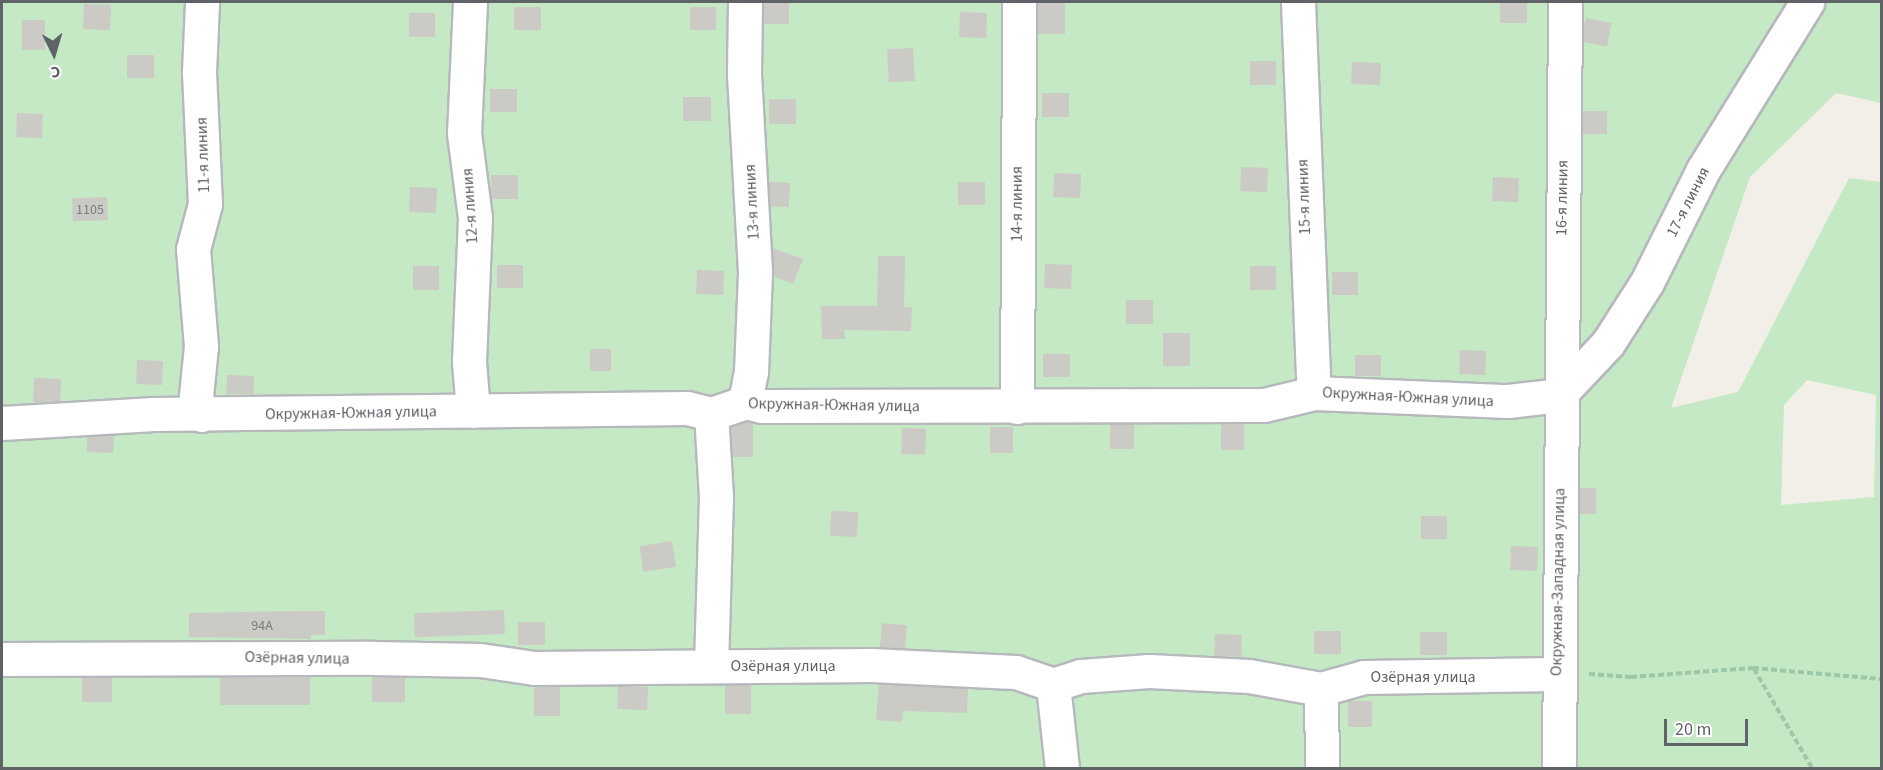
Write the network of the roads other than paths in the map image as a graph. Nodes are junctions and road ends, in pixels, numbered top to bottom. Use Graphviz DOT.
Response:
graph roads {
  1 [pos="202,2"];
  2 [pos="470,2"];
  3 [pos="746,2"];
  4 [pos="1019,2"];
  5 [pos="1298,2"];
  6 [pos="1565,2"];
  7 [pos="1807,2"];
  8 [pos="1314,393"];
  9 [pos="1559,395"];
  10 [pos="745,402"];
  11 [pos="1017,407"];
  12 [pos="473,411"];
  13 [pos="711,414"];
  14 [pos="201,415"];
  15 [pos="2,423"];
  16 [pos="2,659"];
  17 [pos="711,665"];
  18 [pos="1557,674"];
  19 [pos="1053,685"];
  20 [pos="1321,689"];
  21 [pos="1062,768"];
  22 [pos="1322,768"];
  23 [pos="1559,768"];
  1 -- 14 [label="street, 11-я линия"];
  2 -- 12 [label="street, 12-я линия"];
  3 -- 10 [label="street, 13-я линия"];
  4 -- 11 [label="street, 14-я линия"];
  5 -- 8 [label="street, 15-я линия"];
  6 -- 9 [label="street, 16-я линия"];
  7 -- 9 [label="street, 17-я линия"];
  8 -- 9 [label="street, Окружная-Южная улица"];
  8 -- 11 [label="street, Окружная-Южная улица"];
  9 -- 18 [label="street, Окружная-Западная улица"];
  10 -- 11 [label="street, Окружная-Южная улица"];
  10 -- 13 [label="street, Окружная-Южная улица"];
  12 -- 13 [label="street, Окружная-Южная улица"];
  12 -- 14 [label="street, Окружная-Южная улица"];
  13 -- 17 [label="street"];
  14 -- 15 [label="street, Окружная-Южная улица"];
  16 -- 17 [label="street, Озёрная улица"];
  17 -- 19 [label="street, Озёрная улица"];
  18 -- 20 [label="street, Озёрная улица"];
  18 -- 23 [label="street, Окружная-Западная улица"];
  19 -- 20 [label="street, Озёрная улица"];
  19 -- 21 [label="street"];
  20 -- 22 [label="street"];
}
